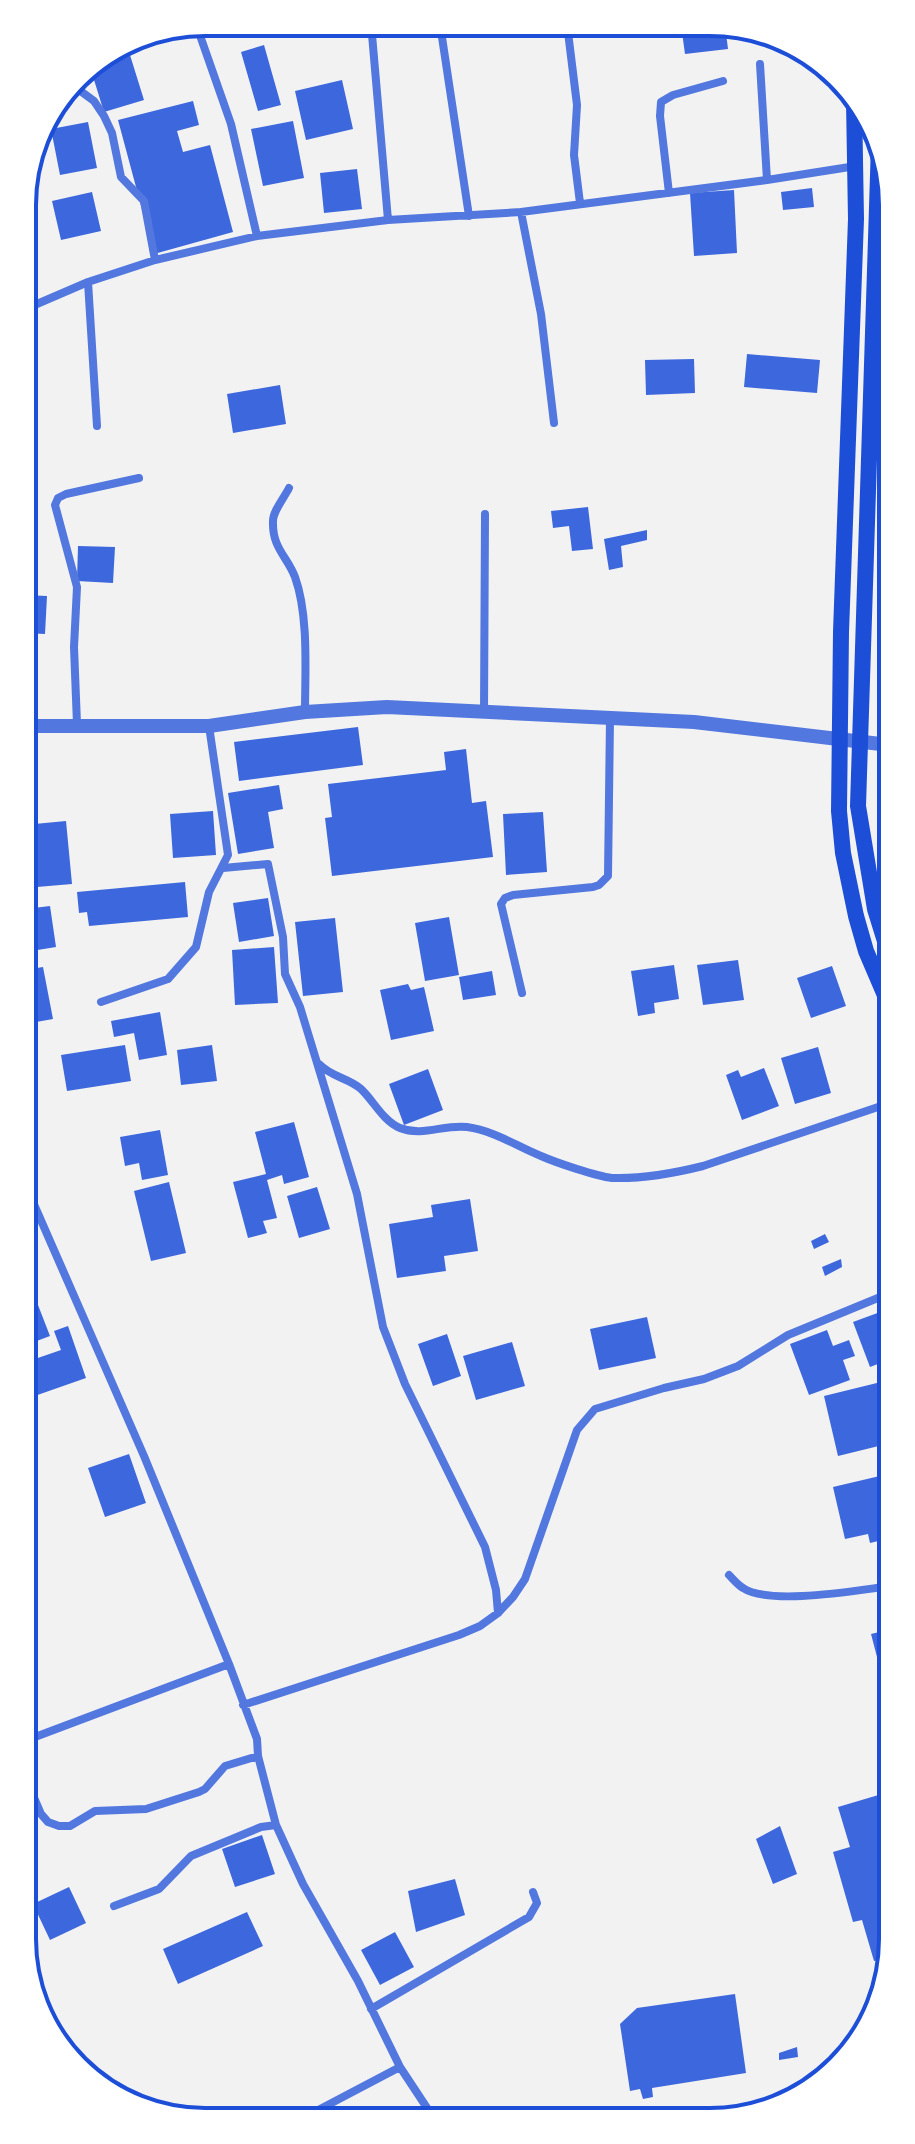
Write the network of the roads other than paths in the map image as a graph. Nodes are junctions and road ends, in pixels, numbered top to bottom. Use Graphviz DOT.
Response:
graph roads {
  1 [pos="200,36"];
  2 [pos="372,36"];
  3 [pos="442,36"];
  4 [pos="568,36"];
  5 [pos="760,64"];
  6 [pos="723,81"];
  7 [pos="80,91"];
  8 [pos="859,125"];
  9 [pos="856,166"];
  10 [pos="767,180"];
  11 [pos="878,181"];
  12 [pos="669,193"];
  13 [pos="580,203"];
  14 [pos="521,212"];
  15 [pos="469,216"];
  16 [pos="388,220"];
  17 [pos="257,236"];
  18 [pos="155,260"];
  19 [pos="88,282"];
  20 [pos="36,304"];
  21 [pos="853,304"];
  22 [pos="873,305"];
  23 [pos="554,423"];
  24 [pos="97,426"];
  25 [pos="139,478"];
  26 [pos="289,488"];
  27 [pos="485,514"];
  28 [pos="305,712"];
  29 [pos="484,713"];
  30 [pos="610,719"];
  31 [pos="77,724"];
  32 [pos="36,726"];
  33 [pos="209,726"];
  34 [pos="838,738"];
  35 [pos="858,741"];
  36 [pos="879,744"];
  37 [pos="223,868"];
  38 [pos="879,922"];
  39 [pos="879,981"];
  40 [pos="522,993"];
  41 [pos="101,1002"];
  42 [pos="316,1060"];
  43 [pos="879,1107"];
  44 [pos="36,1209"];
  45 [pos="879,1298"];
  46 [pos="729,1575"];
  47 [pos="879,1587"];
  48 [pos="498,1613"];
  49 [pos="229,1664"];
  50 [pos="243,1705"];
  51 [pos="36,1737"];
  52 [pos="258,1756"];
  53 [pos="36,1805"];
  54 [pos="276,1825"];
  55 [pos="533,1892"];
  56 [pos="114,1906"];
  57 [pos="371,2009"];
  58 [pos="400,2067"];
  59 [pos="322,2108"];
  60 [pos="427,2108"];
  1 -- 17 [label="street"];
  2 -- 16 [label="street"];
  3 -- 15 [label="street"];
  4 -- 13 [label="street"];
  5 -- 10 [label="street"];
  6 -- 12 [label="street"];
  7 -- 18 [label="street"];
  8 -- 9 [label="main road"];
  9 -- 10 [label="street"];
  9 -- 21 [label="main road"];
  10 -- 12 [label="street"];
  11 -- 22 [label="main road"];
  12 -- 13 [label="street"];
  13 -- 14 [label="street"];
  14 -- 15 [label="street"];
  14 -- 23 [label="street"];
  15 -- 16 [label="street"];
  16 -- 17 [label="street"];
  17 -- 18 [label="street"];
  18 -- 19 [label="street"];
  19 -- 20 [label="street"];
  19 -- 24 [label="street"];
  21 -- 22 [label="main road"];
  21 -- 34 [label="main road"];
  22 -- 35 [label="main road"];
  25 -- 31 [label="street"];
  26 -- 28 [label="street"];
  27 -- 29 [label="street"];
  28 -- 29 [label="street"];
  28 -- 33 [label="street"];
  29 -- 30 [label="street"];
  30 -- 34 [label="street"];
  30 -- 40 [label="street"];
  31 -- 32 [label="street"];
  31 -- 33 [label="street"];
  33 -- 37 [label="street"];
  34 -- 35 [label="street"];
  34 -- 39 [label="main road"];
  35 -- 36 [label="street"];
  35 -- 38 [label="main road"];
  37 -- 41 [label="street"];
  37 -- 42 [label="street"];
  42 -- 43 [label="street"];
  42 -- 48 [label="street"];
  44 -- 49 [label="street"];
  45 -- 48 [label="street"];
  46 -- 47 [label="street"];
  48 -- 50 [label="street"];
  49 -- 50 [label="street"];
  49 -- 51 [label="street"];
  50 -- 52 [label="street"];
  52 -- 53 [label="street"];
  52 -- 54 [label="street"];
  54 -- 56 [label="street"];
  54 -- 57 [label="street"];
  55 -- 57 [label="street"];
  57 -- 58 [label="street"];
  58 -- 59 [label="street"];
  58 -- 60 [label="street"];
}
